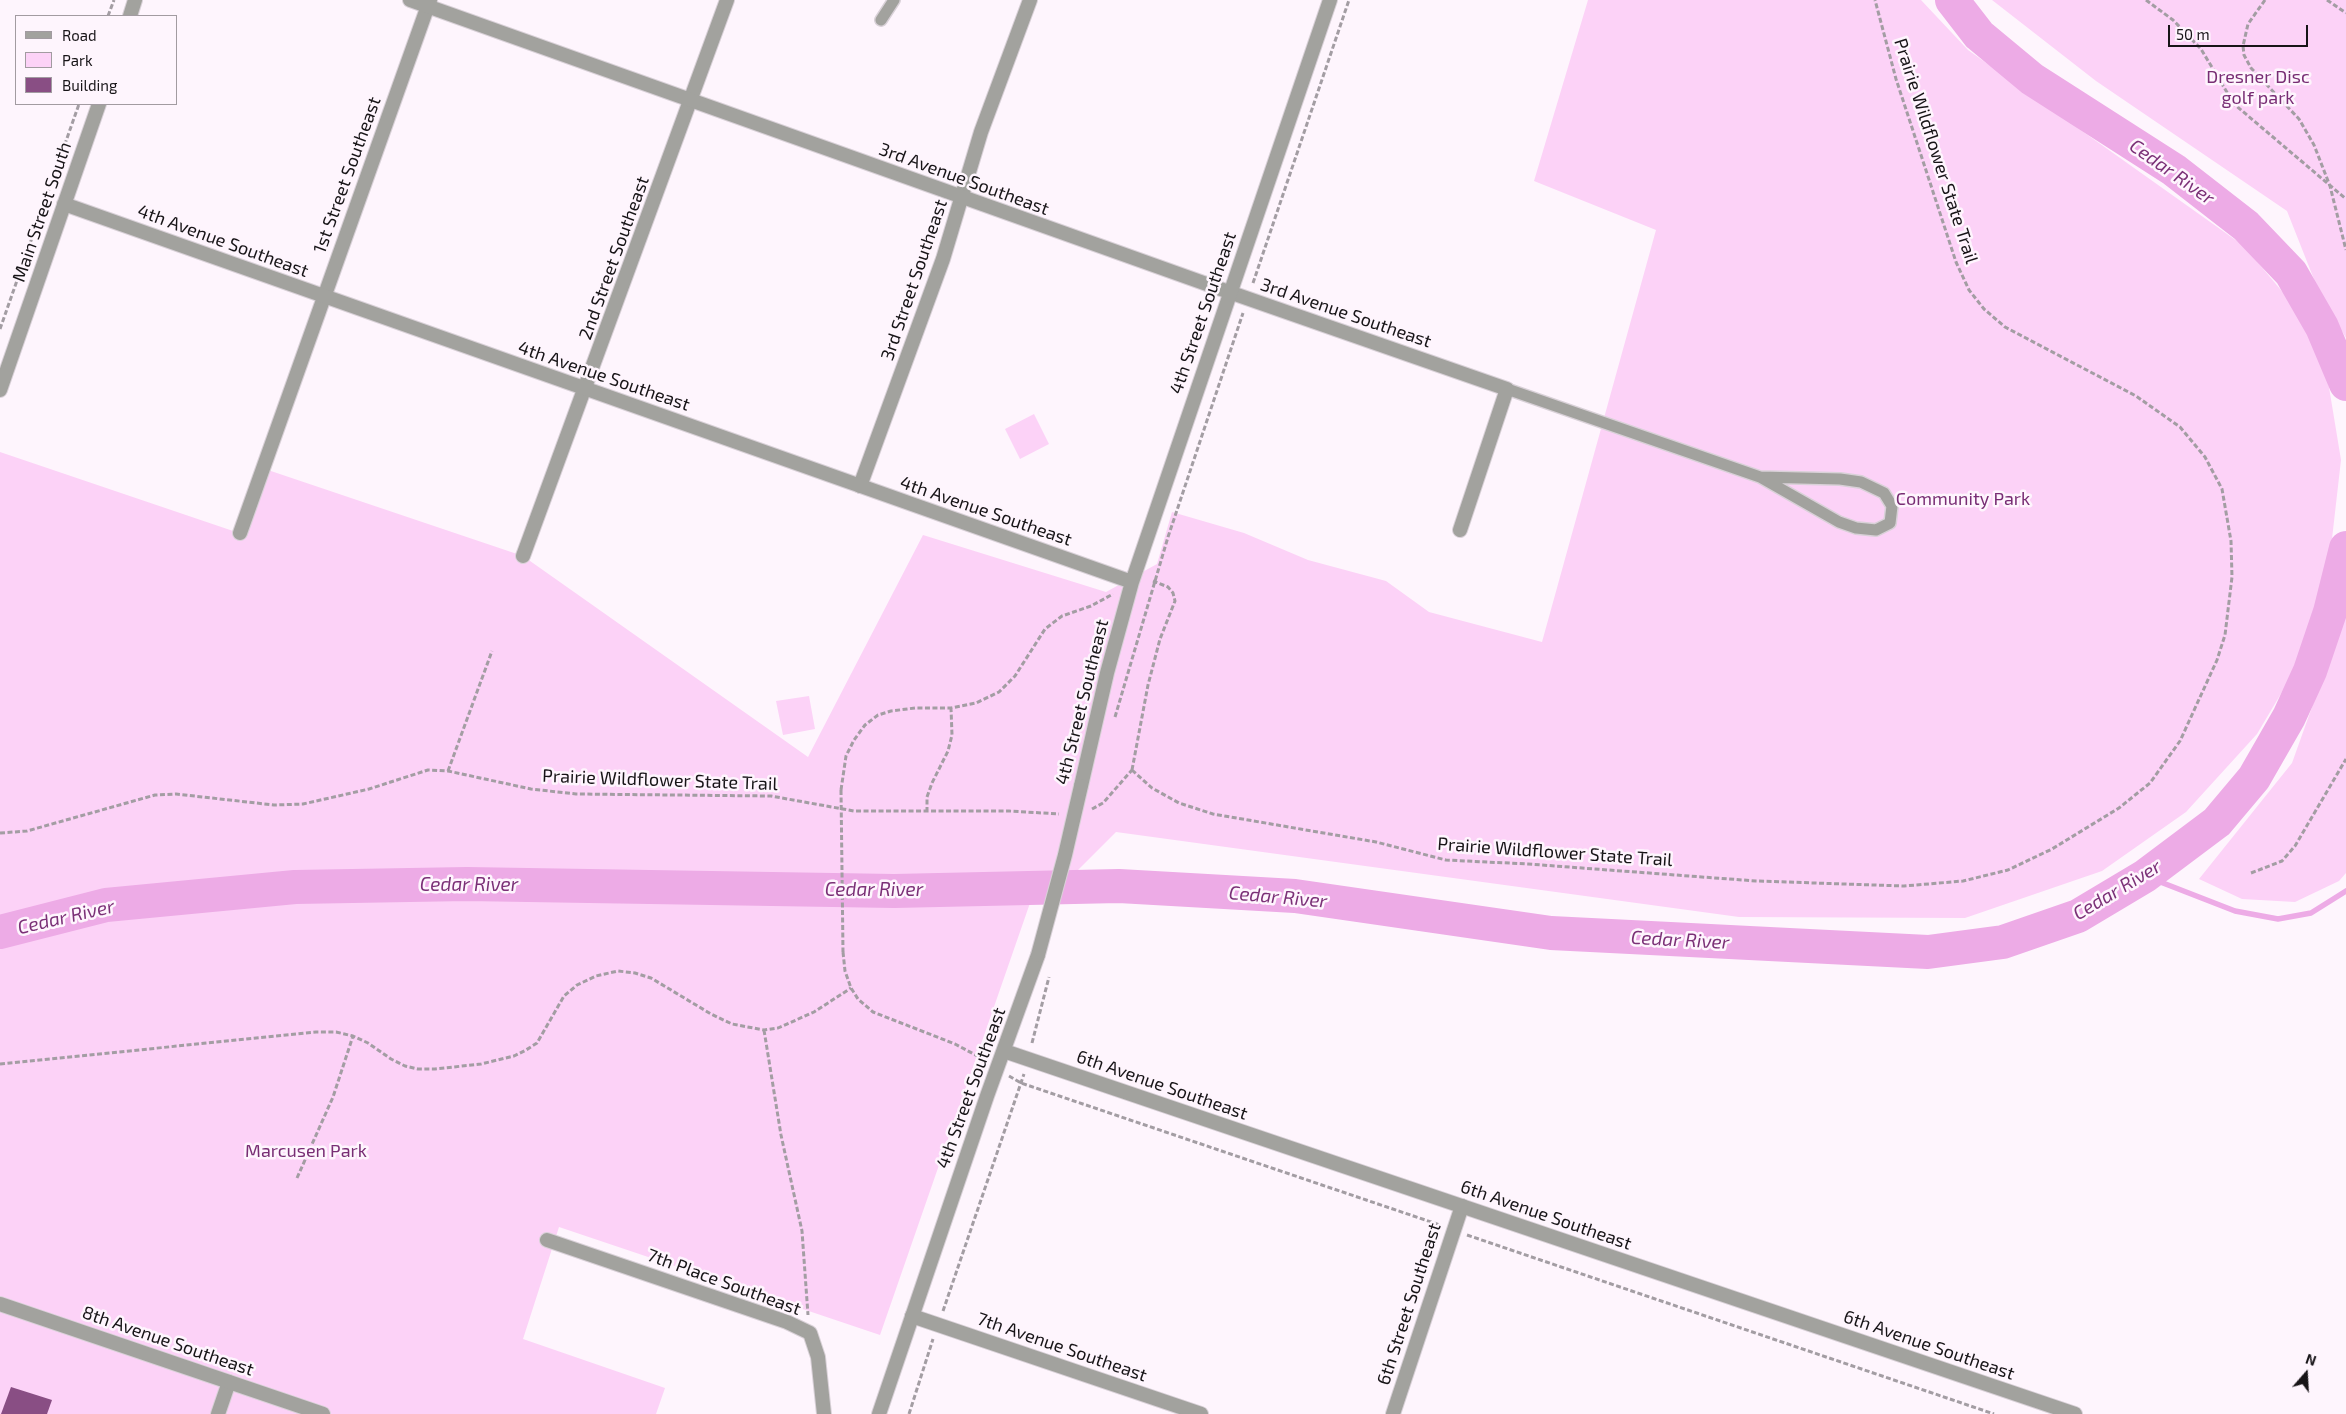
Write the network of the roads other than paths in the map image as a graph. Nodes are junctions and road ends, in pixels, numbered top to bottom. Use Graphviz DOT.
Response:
graph roads {
  1 [pos="135,0"];
  2 [pos="410,0"];
  3 [pos="727,0"];
  4 [pos="894,0"];
  5 [pos="1030,0"];
  6 [pos="1330,0"];
  7 [pos="429,3"];
  8 [pos="130,15"];
  9 [pos="882,20"];
  10 [pos="691,101"];
  11 [pos="99,105"];
  12 [pos="962,198"];
  13 [pos="64,204"];
  14 [pos="1229,292"];
  15 [pos="323,297"];
  16 [pos="586,389"];
  17 [pos="1507,389"];
  18 [pos="0,390"];
  19 [pos="1760,477"];
  20 [pos="860,486"];
  21 [pos="1460,530"];
  22 [pos="240,533"];
  23 [pos="523,556"];
  24 [pos="1132,582"];
  25 [pos="1004,1051"];
  26 [pos="1462,1206"];
  27 [pos="547,1240"];
  28 [pos="0,1304"];
  29 [pos="912,1316"];
  30 [pos="229,1382"];
  31 [pos="218,1414"];
  32 [pos="323,1414"];
  33 [pos="824,1414"];
  34 [pos="879,1414"];
  35 [pos="1201,1414"];
  36 [pos="1392,1414"];
  37 [pos="2075,1414"];
  1 -- 8 [label="street"];
  2 -- 7 [label="street, 3rd Avenue Southeast"];
  3 -- 10 [label="street, 2nd Street Southeast"];
  4 -- 9 [label="lane"];
  5 -- 12 [label="street, 3rd Street Southeast"];
  6 -- 14 [label="street, 4th Street Southeast"];
  7 -- 10 [label="street, 3rd Avenue Southeast"];
  7 -- 15 [label="street, 1st Street Southeast"];
  10 -- 12 [label="street, 3rd Avenue Southeast"];
  10 -- 16 [label="street, 2nd Street Southeast"];
  11 -- 13 [label="street, Main Street South"];
  12 -- 14 [label="street, 3rd Avenue Southeast"];
  12 -- 20 [label="street, 3rd Street Southeast"];
  13 -- 15 [label="street, 4th Avenue Southeast"];
  13 -- 18 [label="street, Main Street South"];
  14 -- 17 [label="street, 3rd Avenue Southeast"];
  14 -- 24 [label="street, 4th Street Southeast"];
  15 -- 16 [label="street, 4th Avenue Southeast"];
  15 -- 22 [label="street, 1st Street Southeast"];
  16 -- 20 [label="street, 4th Avenue Southeast"];
  16 -- 23 [label="street, 2nd Street Southeast"];
  17 -- 19 [label="lane"];
  17 -- 21 [label="street"];
  19 -- 19 [label="lane"];
  20 -- 24 [label="street, 4th Avenue Southeast"];
  24 -- 25 [label="street, 4th Street Southeast, bridge"];
  25 -- 26 [label="street, 6th Avenue Southeast"];
  25 -- 29 [label="street, 4th Street Southeast"];
  26 -- 36 [label="street, 6th Street Southeast"];
  26 -- 37 [label="street, 6th Avenue Southeast"];
  27 -- 33 [label="street, 7th Place Southeast"];
  28 -- 30 [label="street, 8th Avenue Southeast"];
  29 -- 34 [label="street, 4th Street Southeast"];
  29 -- 35 [label="street, 7th Avenue Southeast"];
  30 -- 31 [label="street"];
  30 -- 32 [label="street, 8th Avenue Southeast"];
}
